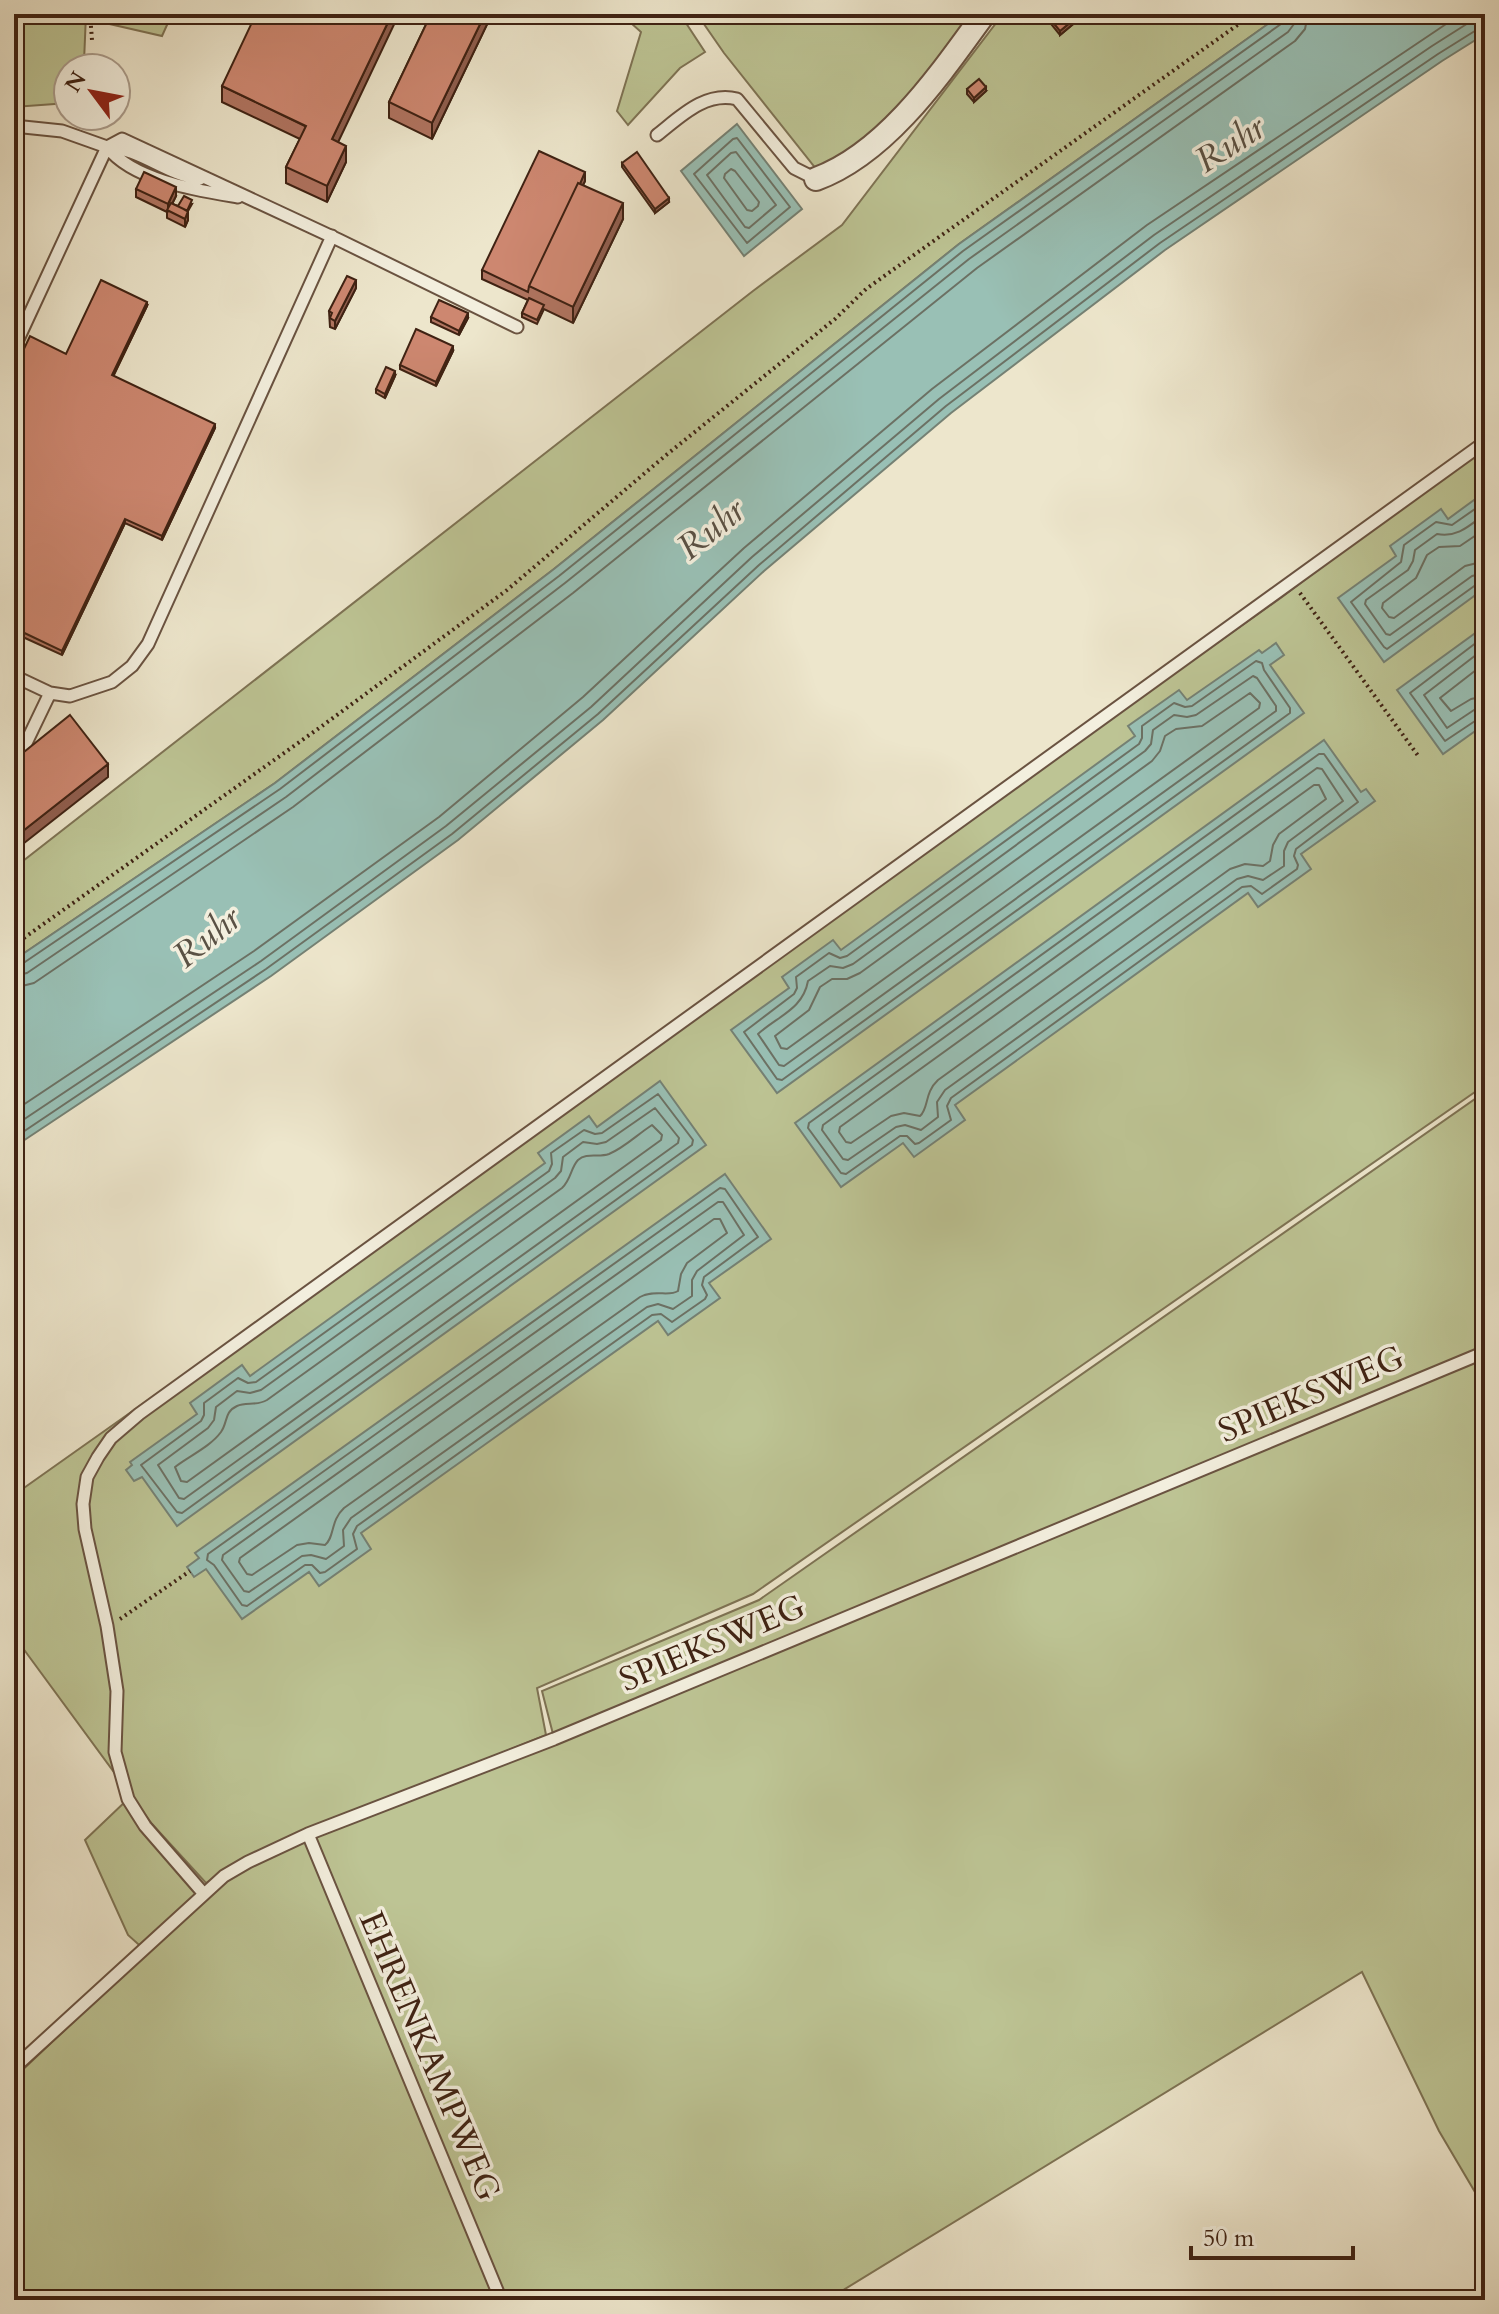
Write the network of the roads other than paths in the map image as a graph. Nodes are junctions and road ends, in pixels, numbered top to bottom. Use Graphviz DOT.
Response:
graph roads {
  1 [pos="984,14"];
  2 [pos="14,126"];
  3 [pos="657,135"];
  4 [pos="107,147"];
  5 [pos="816,179"];
  6 [pos="212,180"];
  7 [pos="182,182"];
  8 [pos="254,199"];
  9 [pos="332,236"];
  10 [pos="517,327"];
  11 [pos="14,348"];
  12 [pos="1485,442"];
  13 [pos="14,676"];
  14 [pos="50,693"];
  15 [pos="14,768"];
  16 [pos="1485,1352"];
  17 [pos="308,1834"];
  18 [pos="204,1894"];
  19 [pos="14,2068"];
  20 [pos="501,2300"];
  1 -- 5 [label="street"];
  2 -- 4 [label="lane"];
  3 -- 5 [label="lane"];
  4 -- 6 [label="lane"];
  4 -- 7 [label="lane"];
  4 -- 11 [label="lane"];
  6 -- 7 [label="lane"];
  6 -- 8 [label="lane"];
  7 -- 8 [label="lane"];
  8 -- 9 [label="lane"];
  9 -- 10 [label="lane"];
  9 -- 14 [label="lane"];
  12 -- 18 [label="lane"];
  13 -- 14 [label="lane"];
  14 -- 15 [label="lane"];
  16 -- 17 [label="lane, SPIEKSWEG"];
  17 -- 18 [label="lane, SPIEKSWEG"];
  17 -- 20 [label="lane, EHRENKAMPWEG"];
  18 -- 19 [label="lane, SPIEKSWEG"];
}
